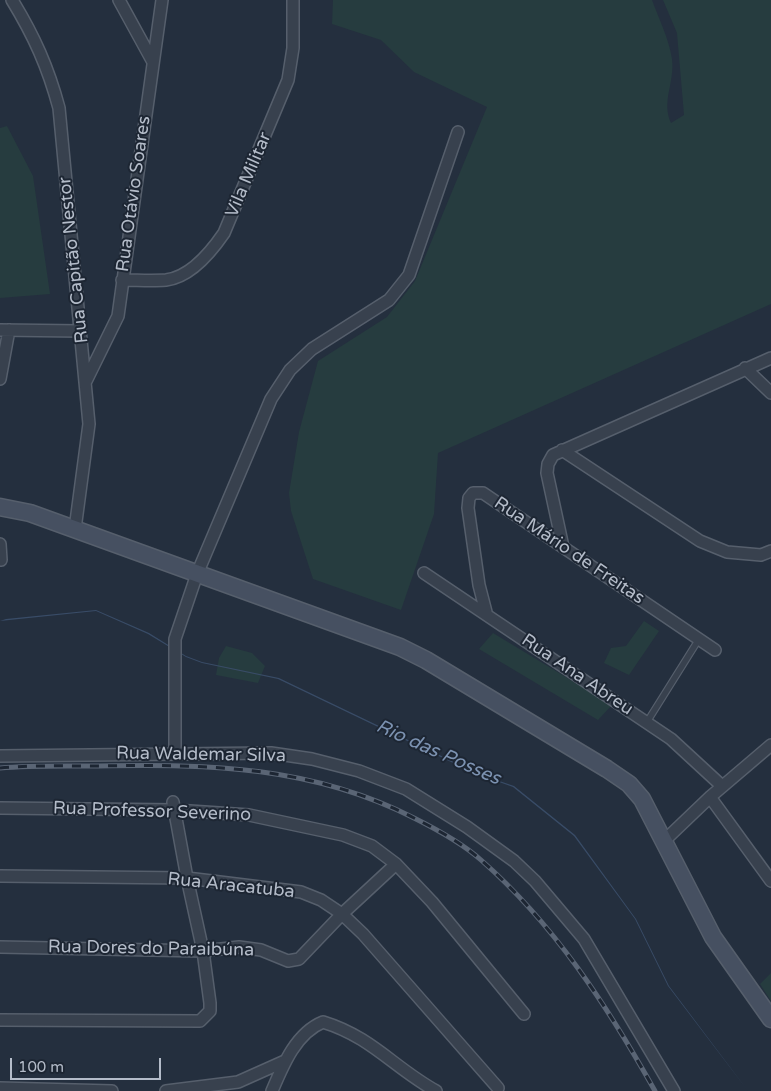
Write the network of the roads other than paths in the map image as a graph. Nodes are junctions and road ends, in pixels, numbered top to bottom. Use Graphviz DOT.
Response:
graph roads {
  1 [pos="12,0"];
  2 [pos="119,0"];
  3 [pos="162,0"];
  4 [pos="293,0"];
  5 [pos="153,62"];
  6 [pos="458,132"];
  7 [pos="122,280"];
  8 [pos="5,330"];
  9 [pos="80,331"];
  10 [pos="771,358"];
  11 [pos="745,368"];
  12 [pos="0,379"];
  13 [pos="86,381"];
  14 [pos="771,393"];
  15 [pos="562,450"];
  16 [pos="0,507"];
  17 [pos="75,529"];
  18 [pos="0,544"];
  19 [pos="564,548"];
  20 [pos="771,551"];
  21 [pos="1,560"];
  22 [pos="424,573"];
  23 [pos="197,574"];
  24 [pos="486,612"];
  25 [pos="699,639"];
  26 [pos="716,650"];
  27 [pos="647,722"];
  28 [pos="771,745"];
  29 [pos="175,753"];
  30 [pos="0,756"];
  31 [pos="722,786"];
  32 [pos="710,797"];
  33 [pos="174,806"];
  34 [pos="0,808"];
  35 [pos="665,840"];
  36 [pos="396,864"];
  37 [pos="0,876"];
  38 [pos="187,878"];
  39 [pos="771,882"];
  40 [pos="342,914"];
  41 [pos="0,947"];
  42 [pos="203,951"];
  43 [pos="524,1014"];
  44 [pos="771,1019"];
  45 [pos="0,1020"];
  46 [pos="285,1061"];
  47 [pos="0,1088"];
  48 [pos="498,1088"];
  49 [pos="112,1091"];
  50 [pos="166,1091"];
  51 [pos="272,1091"];
  52 [pos="436,1091"];
  53 [pos="674,1091"];
  1 -- 9 [label="street, Rua Capitão Nestor"];
  2 -- 5 [label="street"];
  3 -- 5 [label="street, Rua Otávio Soares"];
  4 -- 7 [label="street, Vila Militar"];
  5 -- 7 [label="street, Rua Otávio Soares"];
  6 -- 23 [label="street"];
  7 -- 13 [label="street, Rua Otávio Soares"];
  8 -- 9 [label="street"];
  8 -- 12 [label="street"];
  9 -- 13 [label="street, Rua Capitão Nestor"];
  10 -- 11 [label="street"];
  11 -- 14 [label="street"];
  11 -- 15 [label="street"];
  13 -- 17 [label="street, Rua Capitão Nestor"];
  15 -- 19 [label="street"];
  15 -- 20 [label="street"];
  16 -- 17 [label="main road"];
  17 -- 23 [label="main road"];
  18 -- 21 [label="street"];
  19 -- 24 [label="street, Rua Mário de Freitas"];
  19 -- 25 [label="street, Rua Mário de Freitas"];
  22 -- 24 [label="street, Rua Ana Abreu"];
  23 -- 29 [label="street"];
  23 -- 35 [label="main road"];
  24 -- 27 [label="street, Rua Ana Abreu"];
  25 -- 26 [label="street, Rua Mário de Freitas"];
  25 -- 27 [label="lane"];
  27 -- 31 [label="street, Rua Ana Abreu"];
  28 -- 31 [label="street"];
  29 -- 30 [label="street, Rua Waldemar Silva"];
  29 -- 53 [label="street, Rua Waldemar Silva"];
  31 -- 32 [label="street"];
  32 -- 35 [label="street"];
  32 -- 39 [label="street"];
  33 -- 34 [label="street, Rua Professor Severino"];
  33 -- 36 [label="street, Rua Professor Severino"];
  33 -- 38 [label="street"];
  35 -- 44 [label="main road"];
  36 -- 40 [label="street"];
  36 -- 43 [label="street, Rua Professor Severino"];
  37 -- 38 [label="street, Rua Aracatuba"];
  38 -- 40 [label="street, Rua Aracatuba"];
  38 -- 42 [label="street"];
  40 -- 42 [label="street, Rua Dores do Paraibúna"];
  40 -- 48 [label="street, Rua Aracatuba"];
  41 -- 42 [label="street, Rua Dores do Paraibúna"];
  42 -- 45 [label="street"];
  46 -- 50 [label="street"];
  46 -- 51 [label="street"];
  46 -- 52 [label="street"];
  47 -- 49 [label="street"];
}
